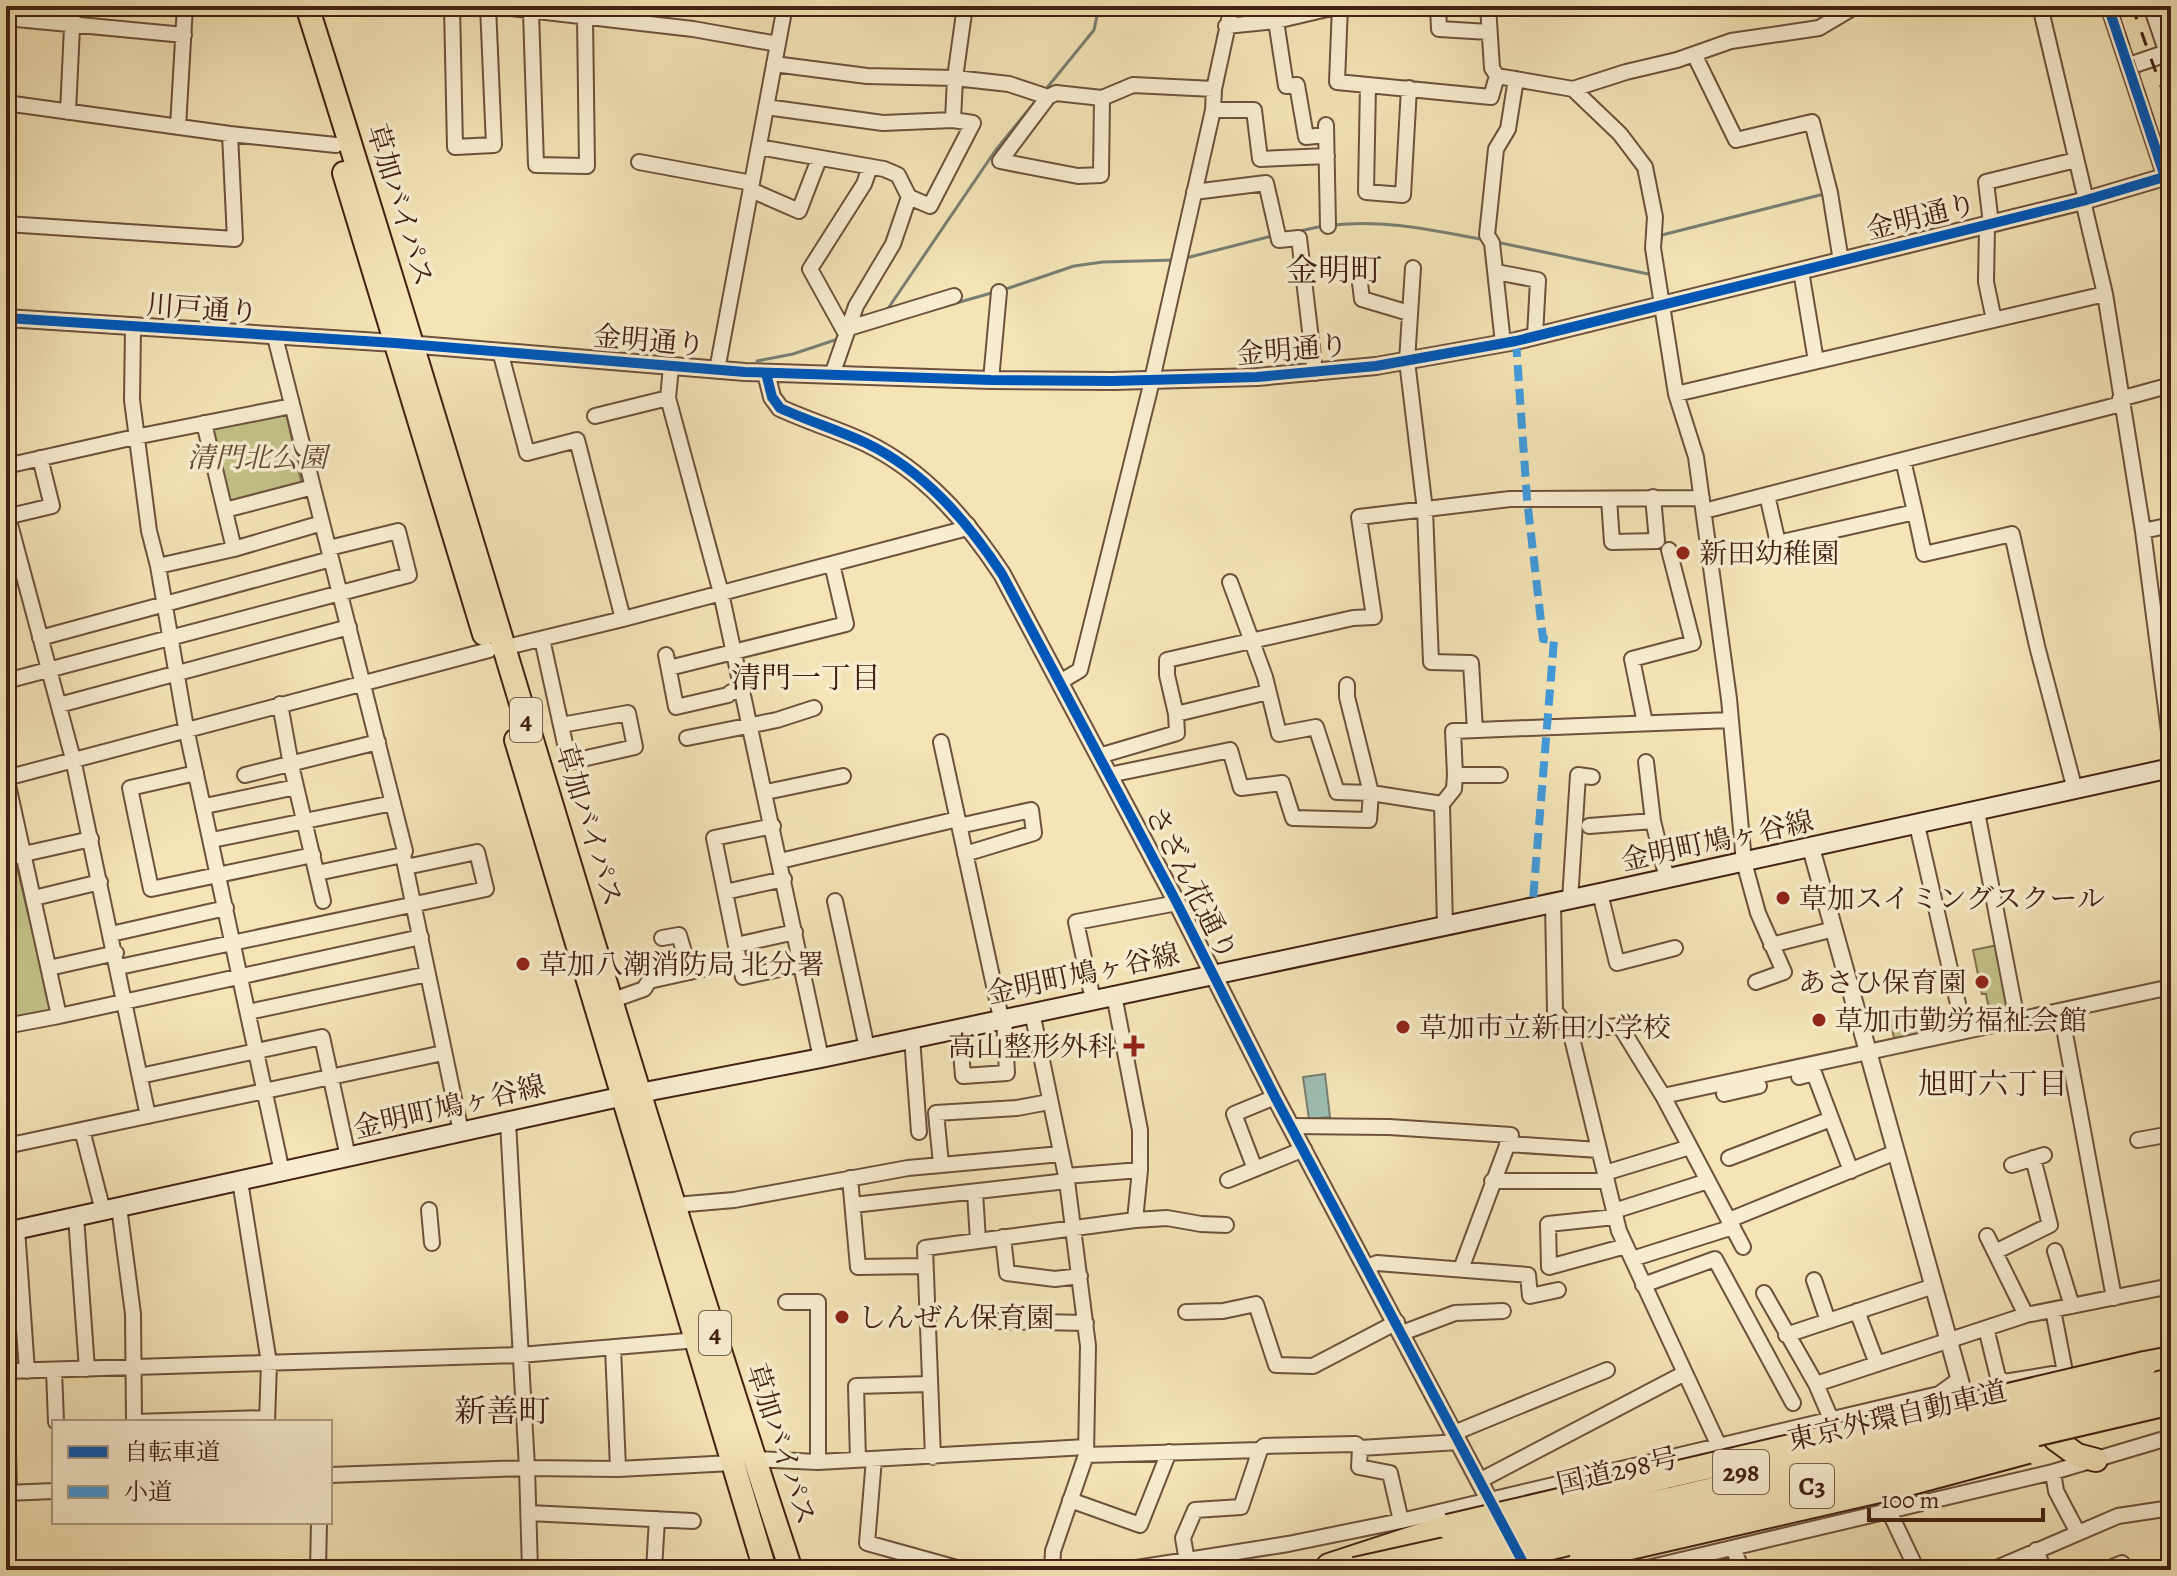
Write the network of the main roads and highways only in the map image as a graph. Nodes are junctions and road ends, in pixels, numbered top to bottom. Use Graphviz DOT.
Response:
graph roads {
  1 [pos="293,6"];
  2 [pos="307,6"];
  3 [pos="404,344"];
  4 [pos="496,649"];
  5 [pos="2171,768"];
  6 [pos="633,1095"];
  7 [pos="12,1230"];
  8 [pos="2171,1359"];
  9 [pos="2171,1371"];
  10 [pos="2171,1381"];
  11 [pos="2171,1406"];
  12 [pos="2055,1439"];
  13 [pos="2096,1460"];
  14 [pos="743,1461"];
  15 [pos="1320,1568"];
  16 [pos="765,1570"];
  17 [pos="791,1570"];
  18 [pos="1355,1570"];
  19 [pos="1453,1570"];
  20 [pos="1495,1570"];
  21 [pos="1507,1570"];
  1 -- 3 [label="highway, 草加バイパス / 4"];
  2 -- 3 [label="highway, 草加バイパス / 4"];
  3 -- 4 [label="highway, 草加バイパス / 4"];
  4 -- 6 [label="highway, 草加バイパス / 4"];
  4 -- 6 [label="highway, 草加バイパス / 4"];
  5 -- 6 [label="main road, 金明町鳩ヶ谷線"];
  6 -- 7 [label="main road, 金明町鳩ヶ谷線"];
  6 -- 14 [label="highway, 草加バイパス / 4"];
  6 -- 14 [label="highway, 草加バイパス / 4"];
  8 -- 15 [label="highway, bridge"];
  9 -- 15 [label="highway, 国道298号 / 298"];
  10 -- 18 [label="highway, 東京外環自動車道 / C3, bridge"];
  11 -- 12 [label="highway, 298"];
  11 -- 19 [label="highway, 東京外環自動車道 / C3, bridge"];
  11 -- 21 [label="highway, bridge"];
  12 -- 13 [label="highway"];
  12 -- 20 [label="highway, 298"];
  14 -- 16 [label="highway, 草加バイパス / 4"];
  14 -- 17 [label="highway, 草加バイパス / 4"];
}
